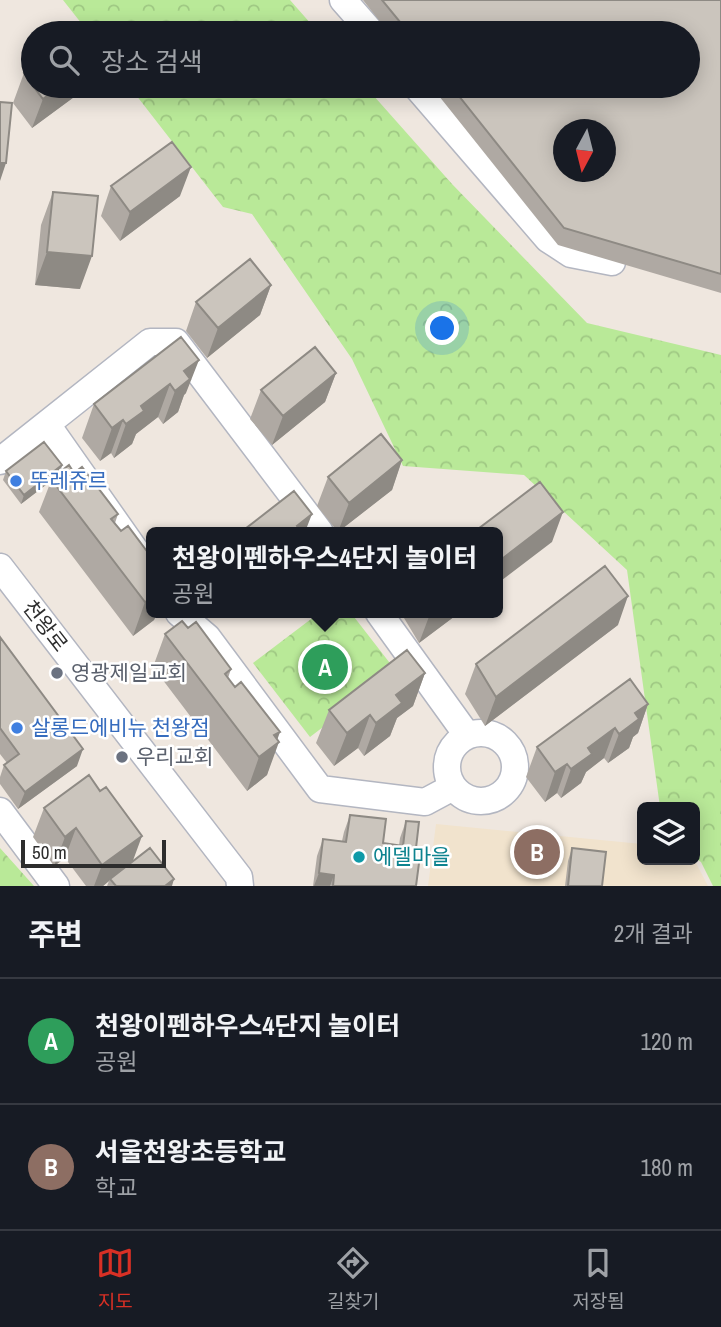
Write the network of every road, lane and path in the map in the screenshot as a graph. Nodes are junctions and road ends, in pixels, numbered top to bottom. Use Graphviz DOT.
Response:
graph roads {
  1 [pos="343,0"];
  2 [pos="361,21"];
  3 [pos="426,98"];
  4 [pos="612,262"];
  5 [pos="48,425"];
  6 [pos="0,461"];
  7 [pos="316,527"];
  8 [pos="146,565"];
  9 [pos="0,567"];
  10 [pos="185,618"];
  11 [pos="383,618"];
  12 [pos="467,735"];
  13 [pos="453,787"];
  14 [pos="0,811"];
  15 [pos="56,886"];
  16 [pos="240,886"];
  1 -- 2 [label="street"];
  3 -- 4 [label="street"];
  5 -- 6 [label="street"];
  5 -- 7 [label="street"];
  5 -- 8 [label="street"];
  9 -- 16 [label="street, 천왕로"];
  10 -- 13 [label="street"];
  11 -- 12 [label="street"];
  12 -- 13 [label="street"];
  12 -- 13 [label="street"];
  14 -- 15 [label="street"];
}
